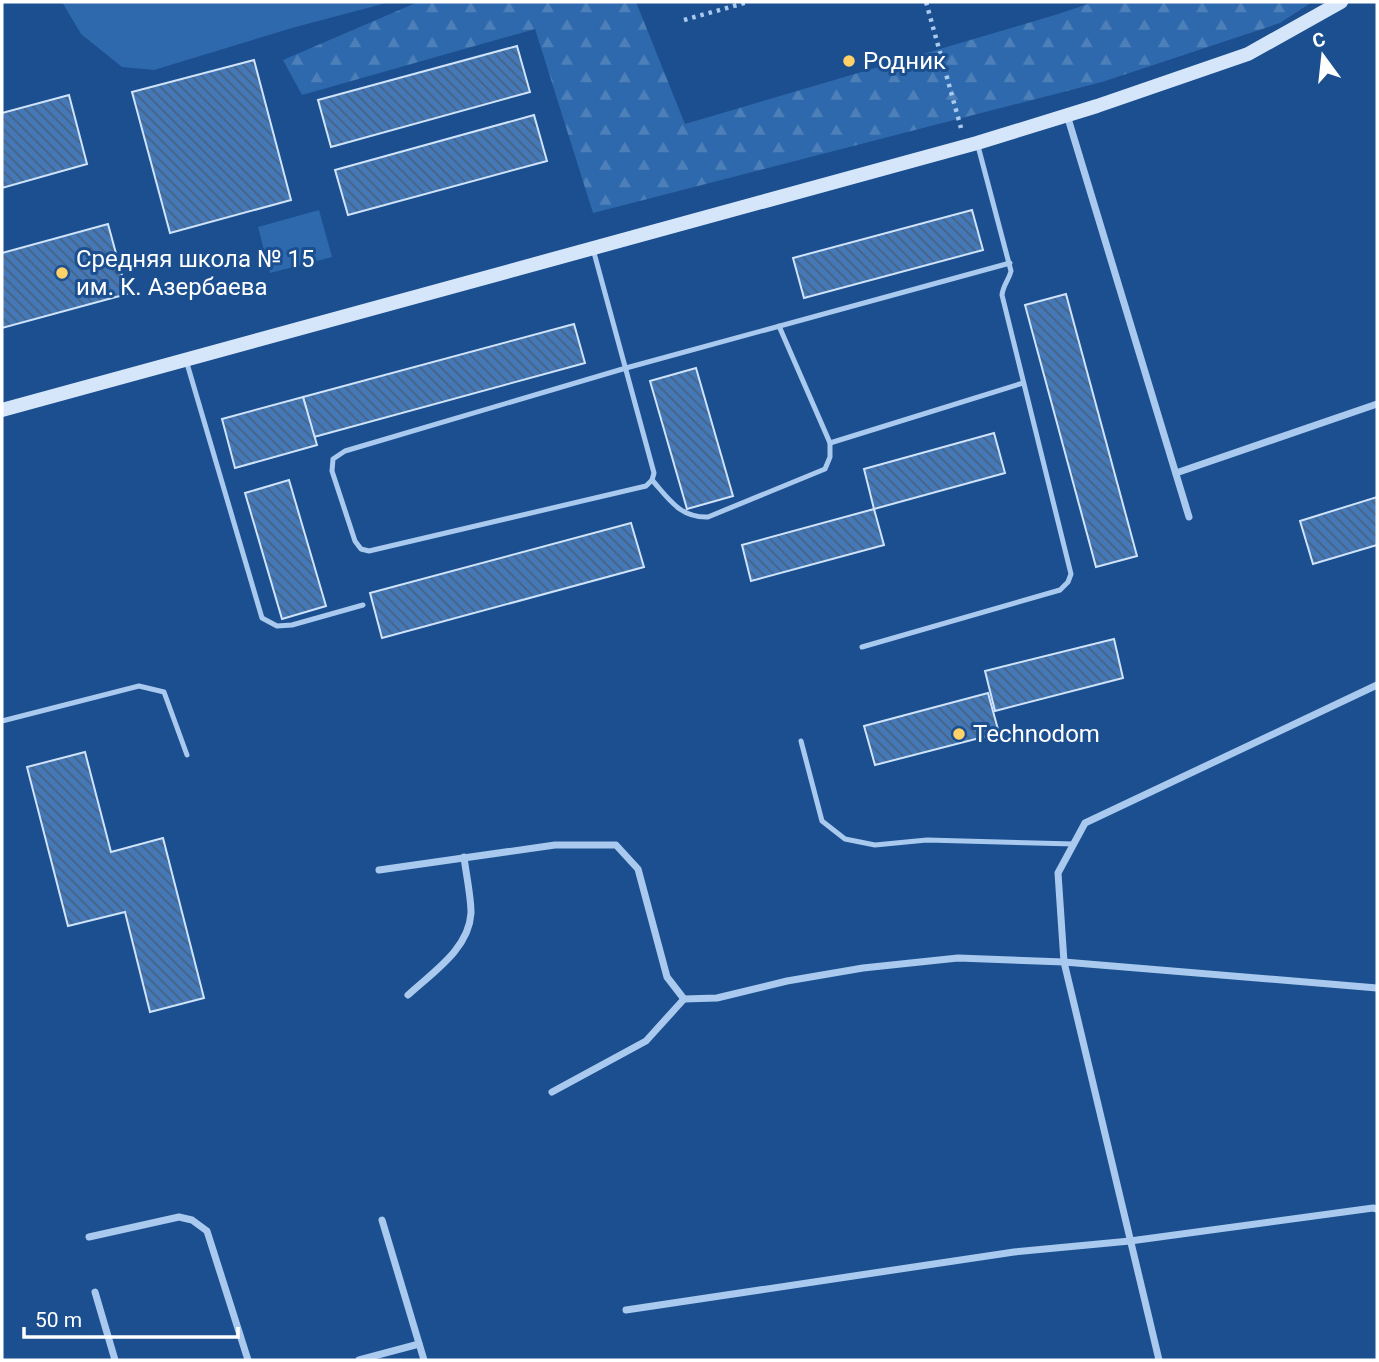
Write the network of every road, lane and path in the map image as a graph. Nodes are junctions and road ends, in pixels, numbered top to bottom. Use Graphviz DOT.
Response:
graph roads {
  1 [pos="748,2"];
  2 [pos="926,2"];
  3 [pos="1341,2"];
  4 [pos="684,20"];
  5 [pos="1067,115"];
  6 [pos="971,144"];
  7 [pos="593,249"];
  8 [pos="1010,263"];
  9 [pos="779,326"];
  10 [pos="186,360"];
  11 [pos="626,368"];
  12 [pos="1024,383"];
  13 [pos="1377,404"];
  14 [pos="2,410"];
  15 [pos="830,443"];
  16 [pos="1176,473"];
  17 [pos="652,480"];
  18 [pos="1189,517"];
  19 [pos="363,604"];
  20 [pos="862,647"];
  21 [pos="1377,685"];
  22 [pos="2,721"];
  23 [pos="801,741"];
  24 [pos="187,755"];
  25 [pos="1074,844"];
  26 [pos="464,857"];
  27 [pos="379,870"];
  28 [pos="1064,962"];
  29 [pos="1377,988"];
  30 [pos="408,995"];
  31 [pos="684,999"];
  32 [pos="552,1092"];
  33 [pos="1377,1209"];
  34 [pos="382,1220"];
  35 [pos="89,1237"];
  36 [pos="1130,1241"];
  37 [pos="95,1292"];
  38 [pos="626,1310"];
  39 [pos="419,1344"];
  40 [pos="115,1360"];
  41 [pos="248,1360"];
  42 [pos="359,1360"];
  43 [pos="424,1360"];
  44 [pos="1159,1360"];
  1 -- 4 [label="path"];
  2 -- 6 [label="path"];
  3 -- 5 [label="main road"];
  5 -- 6 [label="main road"];
  5 -- 16 [label="street"];
  6 -- 7 [label="main road"];
  6 -- 8 [label="lane"];
  7 -- 10 [label="main road"];
  7 -- 11 [label="lane"];
  8 -- 9 [label="lane"];
  8 -- 12 [label="lane"];
  9 -- 11 [label="lane"];
  9 -- 15 [label="lane"];
  10 -- 14 [label="main road"];
  10 -- 19 [label="lane"];
  11 -- 17 [label="lane"];
  11 -- 17 [label="lane"];
  12 -- 15 [label="lane"];
  12 -- 20 [label="lane"];
  13 -- 16 [label="street"];
  15 -- 17 [label="lane"];
  16 -- 18 [label="street"];
  21 -- 25 [label="street"];
  22 -- 24 [label="lane"];
  23 -- 25 [label="lane"];
  25 -- 28 [label="street"];
  26 -- 27 [label="street"];
  26 -- 30 [label="street"];
  26 -- 31 [label="street"];
  28 -- 29 [label="street"];
  28 -- 31 [label="street"];
  28 -- 36 [label="street"];
  31 -- 32 [label="street"];
  33 -- 36 [label="street"];
  34 -- 39 [label="street"];
  35 -- 41 [label="street"];
  36 -- 38 [label="street"];
  36 -- 44 [label="street"];
  37 -- 40 [label="street"];
  39 -- 42 [label="street"];
  39 -- 43 [label="street"];
}
